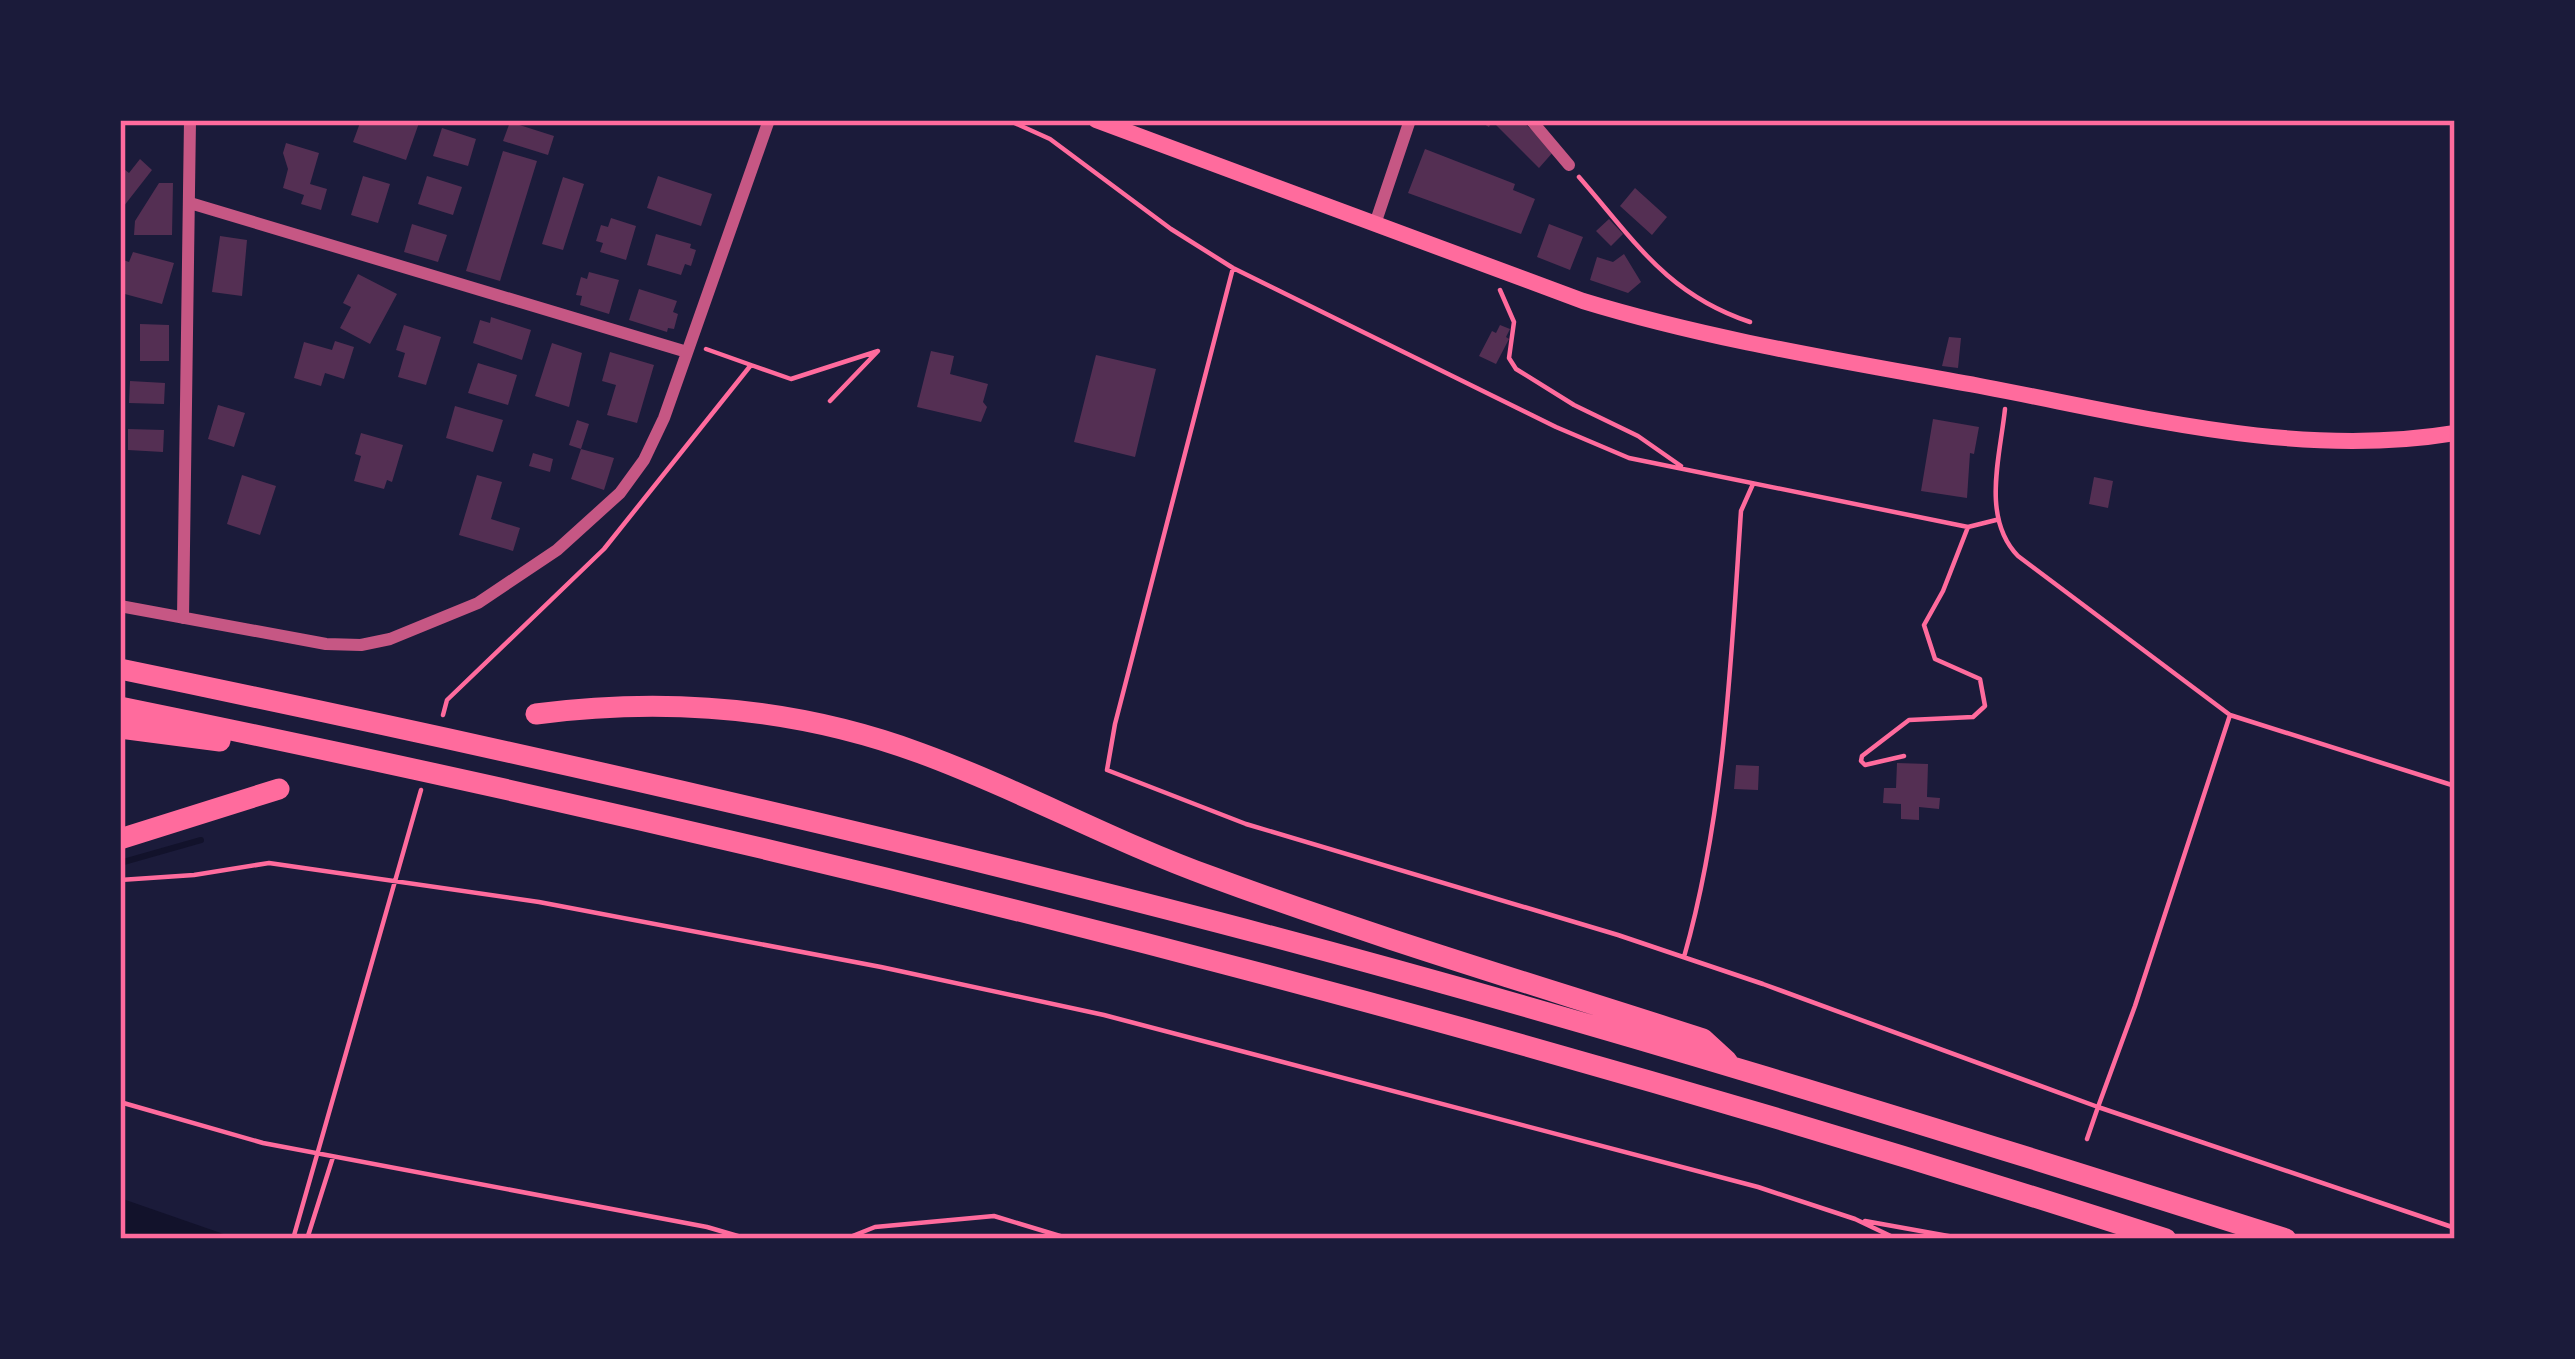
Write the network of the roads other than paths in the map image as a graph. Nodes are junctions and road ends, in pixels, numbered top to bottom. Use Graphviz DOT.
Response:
graph roads {
  1 [pos="190,120"];
  2 [pos="769,120"];
  3 [pos="1096,120"];
  4 [pos="1410,120"];
  5 [pos="1531,120"];
  6 [pos="1570,165"];
  7 [pos="190,203"];
  8 [pos="1375,224"];
  9 [pos="687,352"];
  10 [pos="2455,433"];
  11 [pos="120,606"];
  12 [pos="183,619"];
  13 [pos="120,670"];
  14 [pos="120,707"];
  15 [pos="536,714"];
  16 [pos="120,728"];
  17 [pos="358,758"];
  18 [pos="279,789"];
  19 [pos="120,839"];
  20 [pos="1732,1066"];
  21 [pos="2166,1239"];
  22 [pos="2286,1239"];
  1 -- 7 [label="street"];
  2 -- 9 [label="street"];
  3 -- 8 [label="main road"];
  4 -- 8 [label="street"];
  5 -- 6 [label="street"];
  7 -- 9 [label="street"];
  7 -- 12 [label="street"];
  8 -- 10 [label="main road"];
  9 -- 12 [label="street"];
  11 -- 12 [label="street"];
  13 -- 20 [label="highway"];
  14 -- 17 [label="highway"];
  15 -- 20 [label="highway"];
  16 -- 17 [label="highway"];
  17 -- 21 [label="highway"];
  18 -- 19 [label="highway"];
  20 -- 22 [label="highway"];
}
